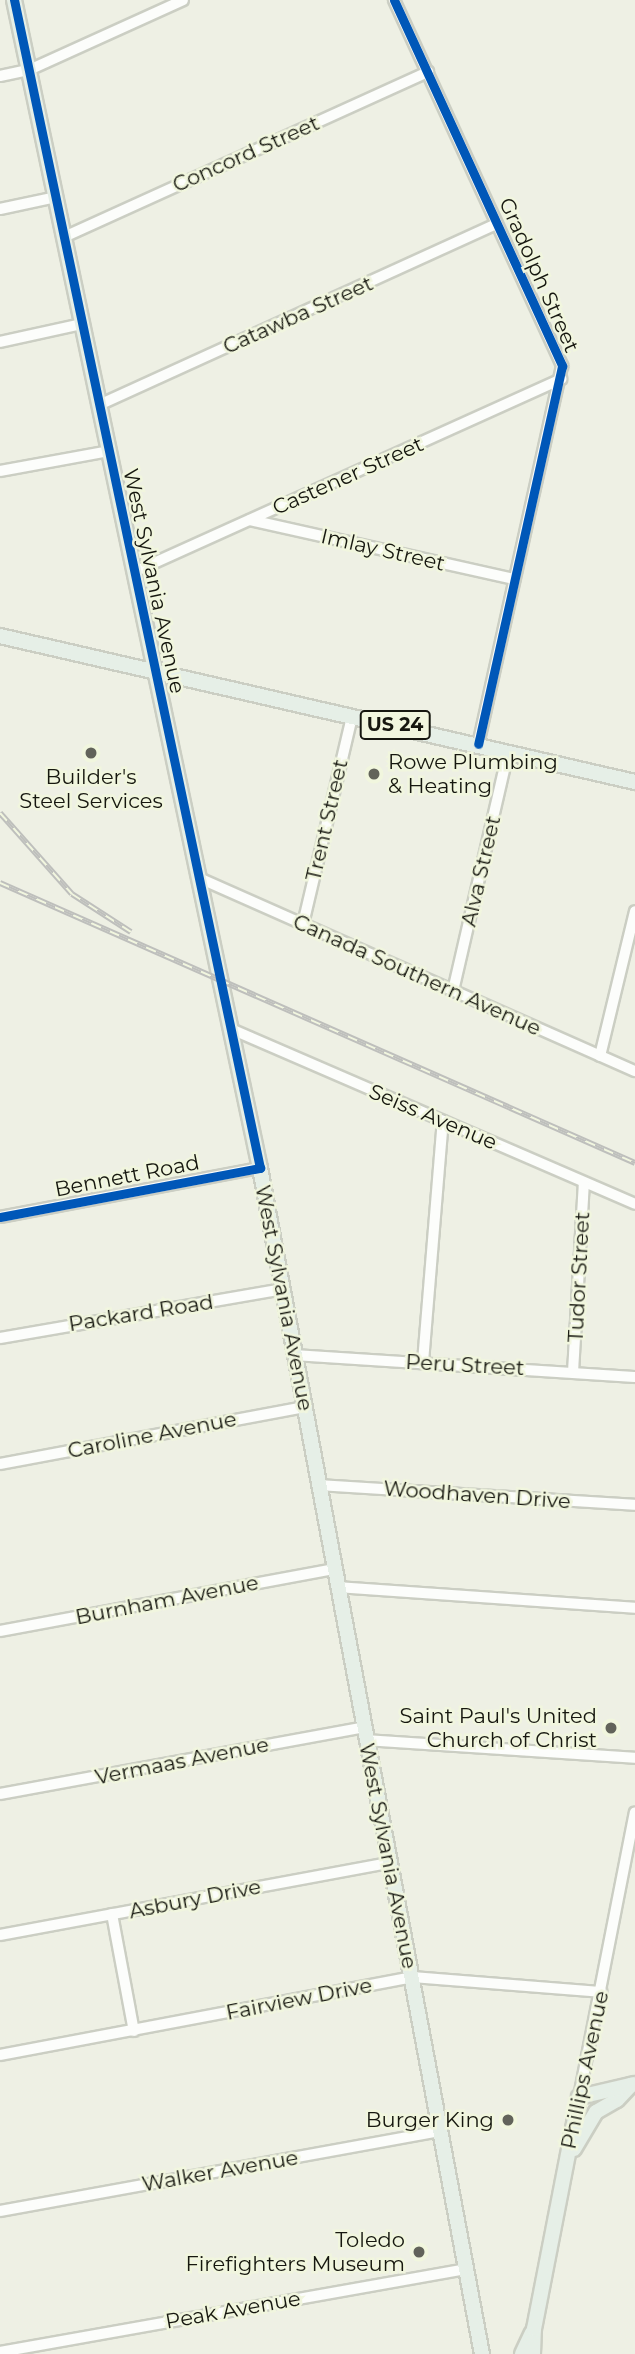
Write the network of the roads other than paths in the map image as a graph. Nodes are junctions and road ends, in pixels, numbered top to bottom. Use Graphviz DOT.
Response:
graph roads {
  1 [pos="14,0"];
  2 [pos="183,0"];
  3 [pos="394,0"];
  4 [pos="29,70"];
  5 [pos="428,72"];
  6 [pos="0,76"];
  7 [pos="55,197"];
  8 [pos="0,209"];
  9 [pos="497,224"];
  10 [pos="64,237"];
  11 [pos="82,324"];
  12 [pos="0,342"];
  13 [pos="561,379"];
  14 [pos="99,405"];
  15 [pos="109,451"];
  16 [pos="0,471"];
  17 [pos="250,520"];
  18 [pos="134,572"];
  19 [pos="515,579"];
  20 [pos="0,636"];
  21 [pos="155,672"];
  22 [pos="352,716"];
  23 [pos="478,744"];
  24 [pos="508,752"];
  25 [pos="635,782"];
  26 [pos="199,878"];
  27 [pos="635,911"];
  28 [pos="303,924"];
  29 [pos="453,991"];
  30 [pos="231,1028"];
  31 [pos="600,1056"];
  32 [pos="635,1071"];
  33 [pos="443,1121"];
  34 [pos="260,1168"];
  35 [pos="584,1183"];
  36 [pos="635,1204"];
  37 [pos="0,1217"];
  38 [pos="282,1289"];
  39 [pos="0,1338"];
  40 [pos="295,1355"];
  41 [pos="423,1362"];
  42 [pos="573,1372"];
  43 [pos="635,1377"];
  44 [pos="304,1407"];
  45 [pos="0,1464"];
  46 [pos="319,1485"];
  47 [pos="635,1505"];
  48 [pos="335,1569"];
  49 [pos="338,1587"];
  50 [pos="635,1608"];
  51 [pos="0,1631"];
  52 [pos="365,1733"];
  53 [pos="635,1758"];
  54 [pos="0,1794"];
  55 [pos="635,1812"];
  56 [pos="389,1863"];
  57 [pos="112,1914"];
  58 [pos="0,1935"];
  59 [pos="411,1977"];
  60 [pos="601,1992"];
  61 [pos="134,2031"];
  62 [pos="0,2055"];
  63 [pos="633,2085"];
  64 [pos="579,2097"];
  65 [pos="439,2131"];
  66 [pos="566,2162"];
  67 [pos="0,2211"];
  68 [pos="466,2269"];
  69 [pos="534,2329"];
  70 [pos="0,2352"];
  71 [pos="482,2353"];
  72 [pos="522,2354"];
  73 [pos="533,2354"];
  1 -- 4 [label="main road, West Sylvania Avenue"];
  2 -- 4 [label="street"];
  3 -- 5 [label="street, Gradolph Street"];
  4 -- 6 [label="street"];
  4 -- 7 [label="main road, West Sylvania Avenue"];
  5 -- 9 [label="street, Gradolph Street"];
  5 -- 10 [label="street, Concord Street"];
  7 -- 8 [label="street"];
  7 -- 10 [label="main road, West Sylvania Avenue"];
  9 -- 13 [label="street, Gradolph Street"];
  9 -- 14 [label="street, Catawba Street"];
  10 -- 11 [label="main road, West Sylvania Avenue"];
  11 -- 12 [label="street"];
  11 -- 14 [label="main road, West Sylvania Avenue"];
  13 -- 17 [label="street, Castener Street"];
  13 -- 19 [label="street, Gradolph Street"];
  14 -- 15 [label="main road, West Sylvania Avenue"];
  15 -- 16 [label="street"];
  15 -- 18 [label="main road, West Sylvania Avenue"];
  17 -- 18 [label="street, Castener Street"];
  17 -- 19 [label="street, Imlay Street"];
  18 -- 21 [label="main road, West Sylvania Avenue"];
  19 -- 23 [label="street, Gradolph Street"];
  20 -- 21 [label="main road, US 24"];
  21 -- 22 [label="main road, US 24"];
  21 -- 26 [label="main road, West Sylvania Avenue"];
  22 -- 23 [label="main road, US 24"];
  22 -- 28 [label="street, Trent Street"];
  23 -- 24 [label="main road, US 24"];
  24 -- 25 [label="main road, US 24"];
  24 -- 29 [label="street, Alva Street"];
  26 -- 28 [label="street, Canada Southern Avenue"];
  26 -- 30 [label="main road, West Sylvania Avenue"];
  27 -- 31 [label="street"];
  28 -- 29 [label="street, Canada Southern Avenue"];
  29 -- 31 [label="street, Canada Southern Avenue"];
  30 -- 33 [label="street, Seiss Avenue"];
  30 -- 34 [label="main road, West Sylvania Avenue"];
  31 -- 32 [label="street, Canada Southern Avenue"];
  33 -- 35 [label="street, Seiss Avenue"];
  33 -- 41 [label="street"];
  34 -- 37 [label="street, Bennett Road"];
  34 -- 38 [label="main road, West Sylvania Avenue"];
  35 -- 36 [label="street, Seiss Avenue"];
  35 -- 42 [label="street, Tudor Street"];
  38 -- 39 [label="street, Packard Road"];
  38 -- 40 [label="main road, West Sylvania Avenue"];
  40 -- 41 [label="street, Peru Street"];
  40 -- 44 [label="main road, West Sylvania Avenue"];
  41 -- 42 [label="street, Peru Street"];
  42 -- 43 [label="street, Peru Street"];
  44 -- 45 [label="street, Caroline Avenue"];
  44 -- 46 [label="main road, West Sylvania Avenue"];
  46 -- 47 [label="street, Woodhaven Drive"];
  46 -- 48 [label="main road, West Sylvania Avenue"];
  48 -- 49 [label="main road, West Sylvania Avenue"];
  48 -- 51 [label="street, Burnham Avenue"];
  49 -- 50 [label="street"];
  49 -- 52 [label="main road, West Sylvania Avenue"];
  52 -- 53 [label="street, Vermaas Avenue"];
  52 -- 54 [label="street, Vermaas Avenue"];
  52 -- 56 [label="main road, West Sylvania Avenue"];
  55 -- 60 [label="street, Phillips Avenue"];
  56 -- 57 [label="street, Asbury Drive"];
  56 -- 59 [label="main road, West Sylvania Avenue"];
  57 -- 58 [label="street, Asbury Drive"];
  57 -- 61 [label="street"];
  59 -- 60 [label="street, Fairview Drive"];
  59 -- 61 [label="street, Fairview Drive"];
  59 -- 65 [label="main road, West Sylvania Avenue"];
  60 -- 64 [label="street, Phillips Avenue"];
  61 -- 62 [label="street, Fairview Drive"];
  63 -- 64 [label="main road"];
  63 -- 66 [label="main road"];
  64 -- 66 [label="main road, Phillips Avenue"];
  65 -- 67 [label="street, Walker Avenue"];
  65 -- 68 [label="main road, West Sylvania Avenue"];
  66 -- 69 [label="main road, Phillips Avenue"];
  68 -- 70 [label="street, Peak Avenue"];
  68 -- 71 [label="main road, West Sylvania Avenue"];
  69 -- 72 [label="main road, Phillips Avenue"];
  69 -- 73 [label="main road, Phillips Avenue"];
}
